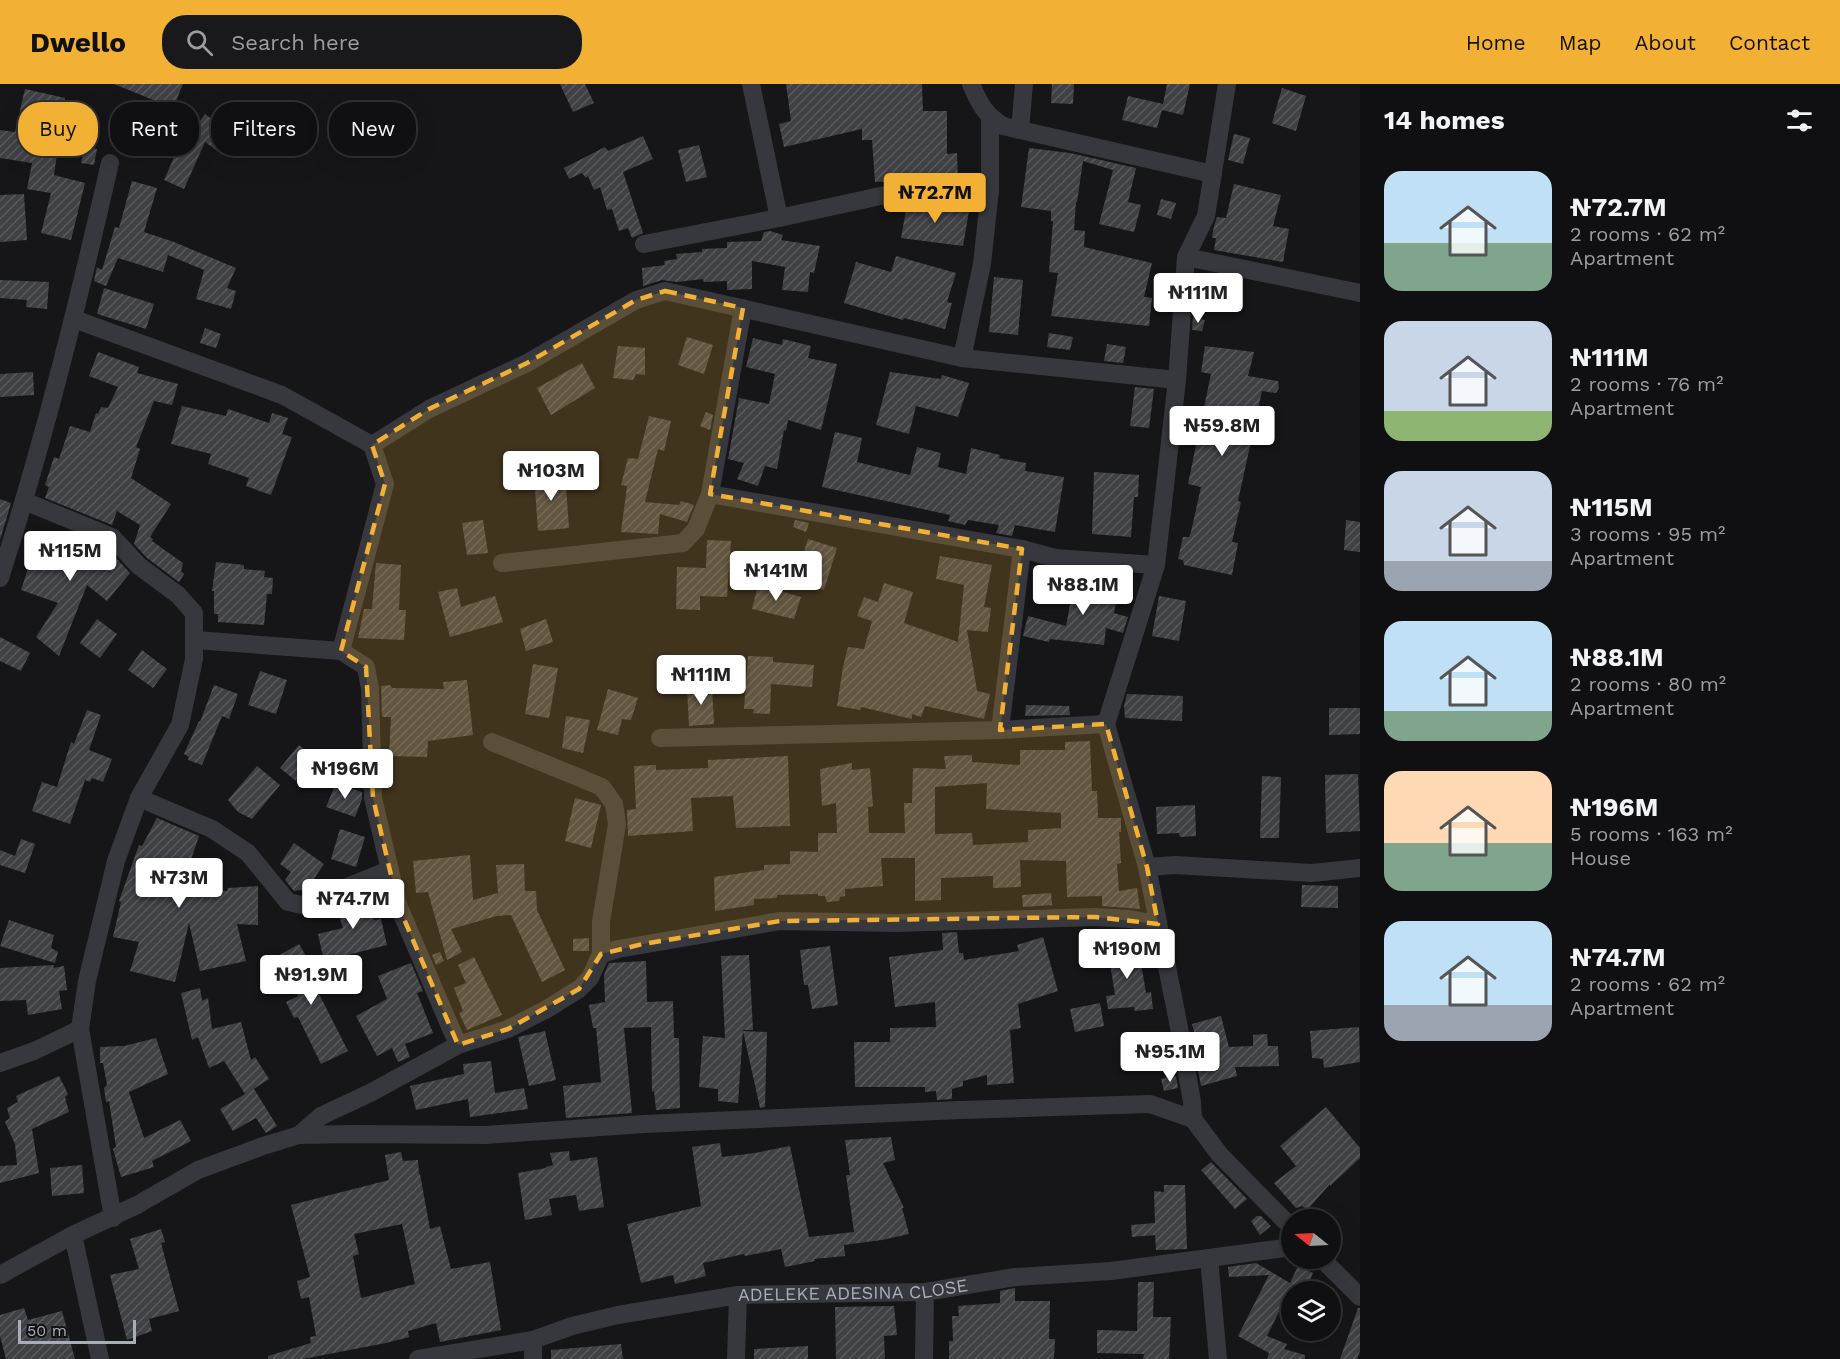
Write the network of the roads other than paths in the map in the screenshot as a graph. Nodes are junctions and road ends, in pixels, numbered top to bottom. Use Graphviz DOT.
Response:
graph roads {
  1 [pos="751,84"];
  2 [pos="971,84"];
  3 [pos="1024,84"];
  4 [pos="1227,84"];
  5 [pos="990,118"];
  6 [pos="1020,130"];
  7 [pos="110,163"];
  8 [pos="1213,174"];
  9 [pos="990,190"];
  10 [pos="779,218"];
  11 [pos="644,244"];
  12 [pos="1186,256"];
  13 [pos="1360,292"];
  14 [pos="743,308"];
  15 [pos="74,319"];
  16 [pos="963,358"];
  17 [pos="1177,380"];
  18 [pos="372,445"];
  19 [pos="710,494"];
  20 [pos="24,501"];
  21 [pos="1022,549"];
  22 [pos="502,563"];
  23 [pos="1156,565"];
  24 [pos="0,578"];
  25 [pos="195,640"];
  26 [pos="341,651"];
  27 [pos="1106,724"];
  28 [pos="1000,729"];
  29 [pos="660,738"];
  30 [pos="492,742"];
  31 [pos="139,798"];
  32 [pos="1147,867"];
  33 [pos="1360,868"];
  34 [pos="390,870"];
  35 [pos="1158,924"];
  36 [pos="601,954"];
  37 [pos="80,1029"];
  38 [pos="458,1045"];
  39 [pos="0,1063"];
  40 [pos="1193,1119"];
  41 [pos="298,1136"];
  42 [pos="1281,1217"];
  43 [pos="112,1218"];
  44 [pos="73,1235"];
  45 [pos="1281,1249"];
  46 [pos="1209,1258"];
  47 [pos="1332,1269"];
  48 [pos="0,1275"];
  49 [pos="925,1292"];
  50 [pos="738,1294"];
  51 [pos="1360,1297"];
  52 [pos="533,1340"];
  53 [pos="100,1359"];
  54 [pos="418,1359"];
  55 [pos="533,1359"];
  56 [pos="736,1359"];
  57 [pos="924,1359"];
  58 [pos="1218,1359"];
  1 -- 10 [label="street"];
  2 -- 5 [label="street"];
  3 -- 6 [label="street"];
  4 -- 8 [label="street"];
  5 -- 6 [label="street"];
  5 -- 9 [label="street"];
  6 -- 8 [label="street"];
  7 -- 15 [label="street"];
  8 -- 12 [label="street"];
  9 -- 10 [label="street"];
  9 -- 16 [label="street"];
  10 -- 11 [label="street"];
  12 -- 13 [label="street"];
  12 -- 17 [label="street"];
  14 -- 16 [label="street"];
  14 -- 18 [label="street"];
  14 -- 19 [label="street"];
  15 -- 18 [label="street"];
  15 -- 20 [label="street"];
  16 -- 17 [label="street"];
  17 -- 23 [label="street"];
  18 -- 26 [label="street"];
  19 -- 21 [label="street"];
  19 -- 22 [label="street"];
  20 -- 24 [label="street"];
  20 -- 25 [label="street"];
  21 -- 23 [label="street"];
  21 -- 28 [label="street"];
  23 -- 27 [label="street"];
  25 -- 26 [label="street"];
  25 -- 31 [label="street"];
  26 -- 34 [label="street"];
  27 -- 28 [label="street"];
  27 -- 32 [label="street"];
  28 -- 29 [label="street"];
  30 -- 36 [label="street"];
  31 -- 34 [label="street"];
  31 -- 37 [label="street"];
  32 -- 33 [label="street"];
  32 -- 35 [label="street"];
  34 -- 38 [label="street"];
  35 -- 36 [label="street"];
  35 -- 40 [label="street"];
  36 -- 38 [label="street"];
  37 -- 39 [label="street"];
  37 -- 43 [label="street"];
  38 -- 41 [label="street"];
  40 -- 41 [label="street"];
  40 -- 42 [label="street"];
  41 -- 43 [label="street"];
  43 -- 44 [label="street"];
  44 -- 48 [label="street"];
  44 -- 53 [label="street"];
  45 -- 46 [label="street, ADELEKE ADESINA CLOSE"];
  46 -- 49 [label="street, ADELEKE ADESINA CLOSE"];
  46 -- 58 [label="street"];
  47 -- 51 [label="street"];
  49 -- 50 [label="street, ADELEKE ADESINA CLOSE"];
  49 -- 57 [label="street"];
  50 -- 52 [label="street, ADELEKE ADESINA CLOSE"];
  50 -- 56 [label="street"];
  52 -- 54 [label="street, ADELEKE ADESINA CLOSE"];
  52 -- 55 [label="street"];
}
